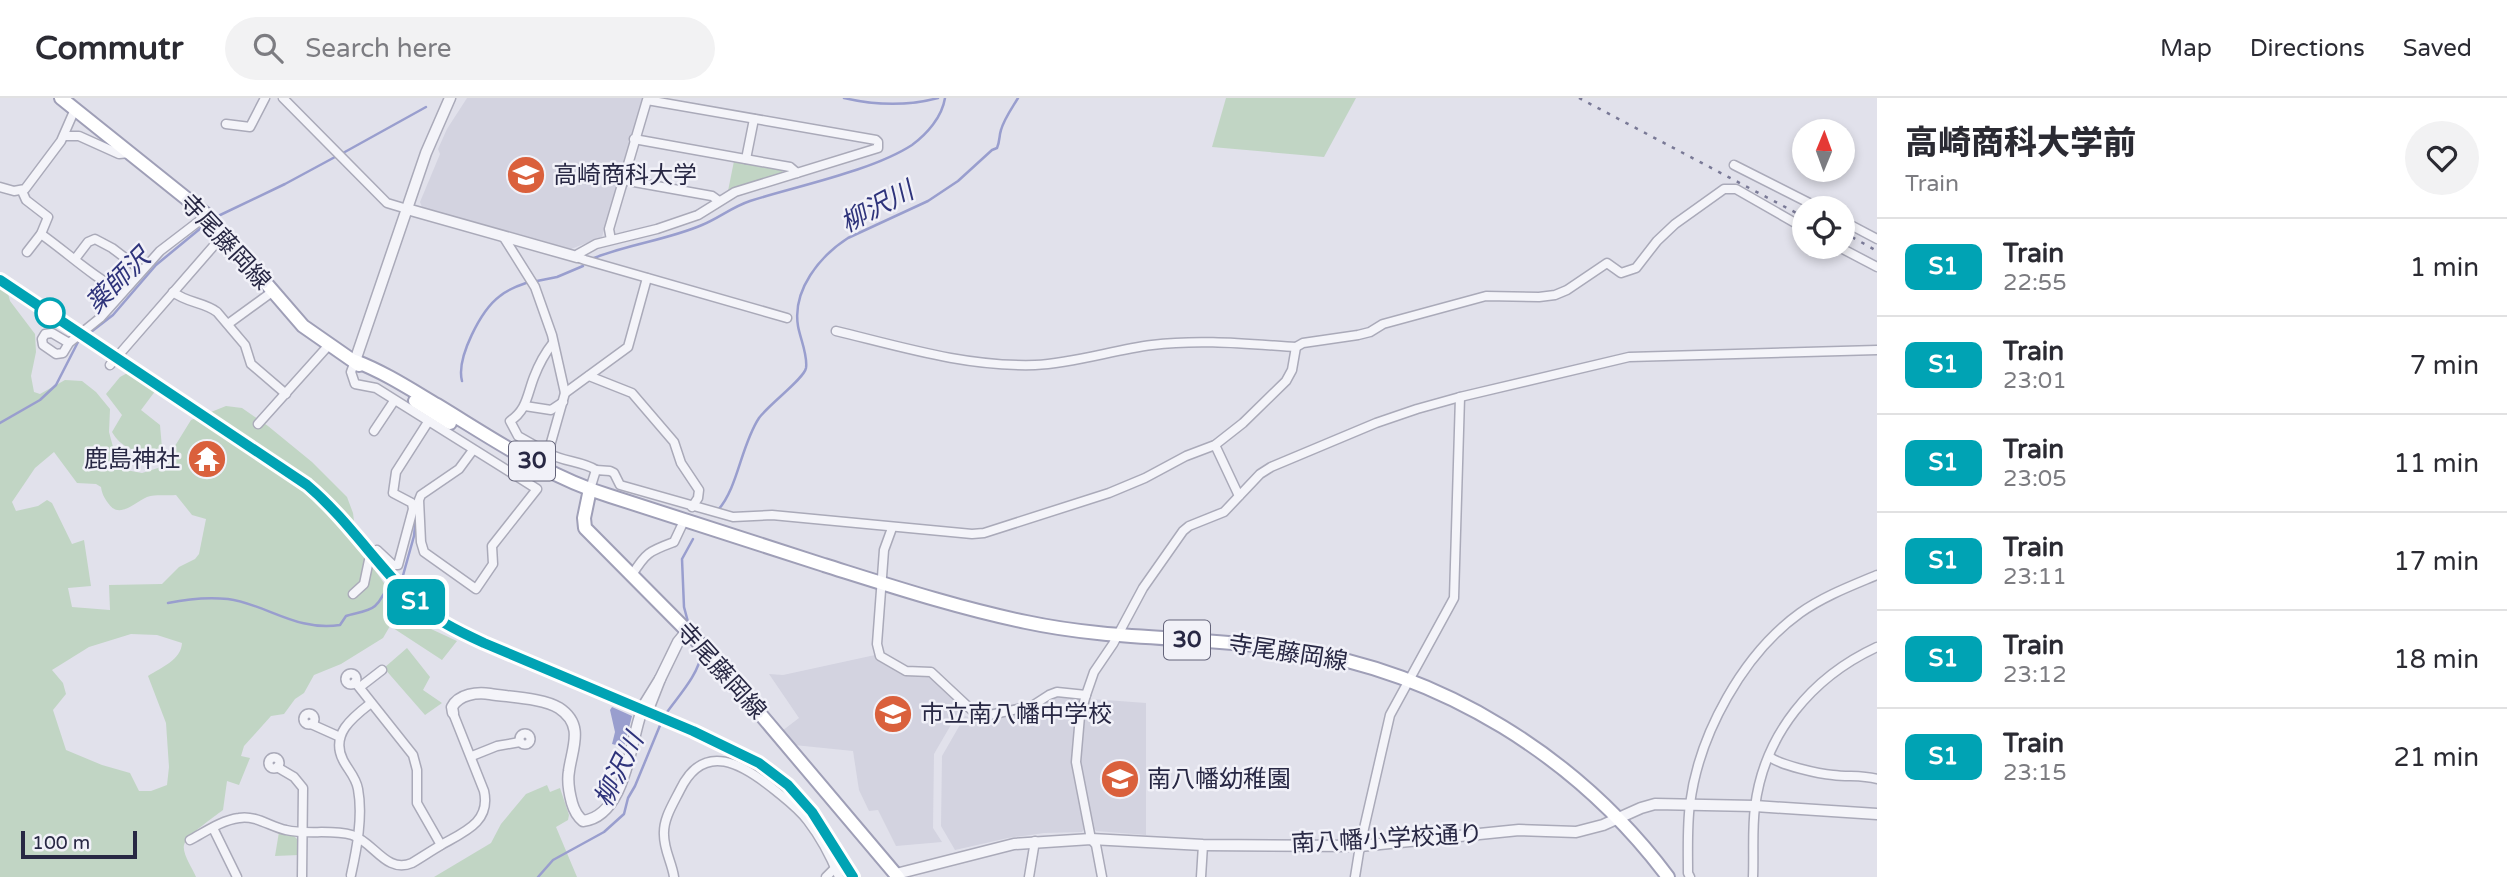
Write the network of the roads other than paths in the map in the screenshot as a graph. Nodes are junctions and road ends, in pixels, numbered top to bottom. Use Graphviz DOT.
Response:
graph roads {
  1 [pos="61,98"];
  2 [pos="265,98"];
  3 [pos="283,98"];
  4 [pos="450,98"];
  5 [pos="75,109"];
  6 [pos="754,119"];
  7 [pos="226,124"];
  8 [pos="64,136"];
  9 [pos="634,139"];
  10 [pos="130,153"];
  11 [pos="746,159"];
  12 [pos="1734,165"];
  13 [pos="797,173"];
  14 [pos="624,180"];
  15 [pos="0,187"];
  16 [pos="22,191"];
  17 [pos="1795,196"];
  18 [pos="719,201"];
  19 [pos="407,209"];
  20 [pos="207,215"];
  21 [pos="1792,221"];
  22 [pos="1855,227"];
  23 [pos="41,234"];
  24 [pos="224,234"];
  25 [pos="503,236"];
  26 [pos="1877,239"];
  27 [pos="611,240"];
  28 [pos="27,252"];
  29 [pos="1855,255"];
  30 [pos="577,257"];
  31 [pos="75,259"];
  32 [pos="1877,267"];
  33 [pos="141,270"];
  34 [pos="648,278"];
  35 [pos="122,292"];
  36 [pos="173,292"];
  37 [pos="272,292"];
  38 [pos="787,318"];
  39 [pos="228,324"];
  40 [pos="836,331"];
  41 [pos="553,342"];
  42 [pos="69,343"];
  43 [pos="328,346"];
  44 [pos="1296,346"];
  45 [pos="1877,350"];
  46 [pos="355,361"];
  47 [pos="110,365"];
  48 [pos="589,376"];
  49 [pos="286,394"];
  50 [pos="1460,397"];
  51 [pos="564,398"];
  52 [pos="394,401"];
  53 [pos="525,405"];
  54 [pos="428,422"];
  55 [pos="258,424"];
  56 [pos="374,431"];
  57 [pos="1215,446"];
  58 [pos="473,450"];
  59 [pos="548,453"];
  60 [pos="596,470"];
  61 [pos="589,492"];
  62 [pos="1239,496"];
  63 [pos="692,507"];
  64 [pos="416,509"];
  65 [pos="682,526"];
  66 [pos="892,528"];
  67 [pos="723,533"];
  68 [pos="632,575"];
  69 [pos="1877,575"];
  70 [pos="881,583"];
  71 [pos="353,594"];
  72 [pos="687,631"];
  73 [pos="1117,636"];
  74 [pos="1877,647"];
  75 [pos="382,670"];
  76 [pos="1408,681"];
  77 [pos="1086,695"];
  78 [pos="371,703"];
  79 [pos="453,713"];
  80 [pos="311,724"];
  81 [pos="340,737"];
  82 [pos="520,742"];
  83 [pos="472,756"];
  84 [pos="1770,757"];
  85 [pos="277,767"];
  86 [pos="1877,779"];
  87 [pos="1690,804"];
  88 [pos="1755,806"];
  89 [pos="1877,814"];
  90 [pos="1619,817"];
  91 [pos="213,828"];
  92 [pos="303,832"];
  93 [pos="358,838"];
  94 [pos="1091,839"];
  95 [pos="190,840"];
  96 [pos="1035,841"];
  97 [pos="441,845"];
  98 [pos="1203,845"];
  99 [pos="1360,846"];
  100 [pos="837,872"];
  101 [pos="350,876"];
  102 [pos="892,876"];
  103 [pos="237,877"];
  104 [pos="302,877"];
  105 [pos="674,877"];
  106 [pos="826,877"];
  107 [pos="1029,877"];
  108 [pos="1101,877"];
  109 [pos="1201,877"];
  110 [pos="1355,877"];
  111 [pos="1668,877"];
  112 [pos="1690,877"];
  113 [pos="1754,877"];
  1 -- 5 [label="main road, 寺尾藤岡線 / 30"];
  2 -- 7 [label="street"];
  3 -- 19 [label="street"];
  4 -- 19 [label="street"];
  5 -- 8 [label="street"];
  5 -- 10 [label="main road, 寺尾藤岡線 / 30"];
  6 -- 9 [label="street"];
  6 -- 11 [label="street"];
  6 -- 13 [label="street"];
  8 -- 10 [label="street"];
  8 -- 16 [label="street"];
  9 -- 11 [label="street"];
  9 -- 14 [label="street"];
  10 -- 20 [label="main road, 寺尾藤岡線 / 30"];
  11 -- 13 [label="street"];
  12 -- 17 [label="street"];
  13 -- 18 [label="street"];
  14 -- 18 [label="street"];
  14 -- 27 [label="street"];
  15 -- 16 [label="street"];
  16 -- 23 [label="street"];
  18 -- 27 [label="street"];
  19 -- 25 [label="street"];
  19 -- 46 [label="street"];
  20 -- 24 [label="main road, 寺尾藤岡線 / 30"];
  20 -- 33 [label="street"];
  21 -- 44 [label="street"];
  22 -- 26 [label="street"];
  23 -- 28 [label="street"];
  23 -- 31 [label="street"];
  24 -- 36 [label="street"];
  24 -- 37 [label="main road, 寺尾藤岡線 / 30"];
  25 -- 30 [label="street"];
  25 -- 41 [label="street"];
  27 -- 30 [label="street"];
  29 -- 32 [label="street"];
  30 -- 34 [label="street"];
  31 -- 33 [label="street"];
  31 -- 35 [label="street"];
  33 -- 35 [label="street"];
  34 -- 38 [label="street"];
  34 -- 48 [label="street"];
  35 -- 42 [label="street"];
  36 -- 39 [label="street"];
  36 -- 47 [label="street"];
  37 -- 39 [label="street"];
  37 -- 43 [label="main road, 寺尾藤岡線 / 30"];
  39 -- 49 [label="street"];
  40 -- 44 [label="street"];
  41 -- 51 [label="street"];
  41 -- 53 [label="street"];
  43 -- 46 [label="main road, 寺尾藤岡線 / 30"];
  43 -- 49 [label="street"];
  44 -- 57 [label="street"];
  45 -- 50 [label="street"];
  46 -- 52 [label="street"];
  46 -- 61 [label="main road, 寺尾藤岡線 / 30"];
  48 -- 51 [label="street"];
  48 -- 63 [label="street"];
  49 -- 55 [label="street"];
  50 -- 62 [label="street"];
  50 -- 76 [label="street"];
  51 -- 53 [label="street"];
  51 -- 59 [label="street"];
  52 -- 54 [label="street"];
  52 -- 56 [label="street"];
  53 -- 59 [label="street"];
  54 -- 58 [label="street"];
  54 -- 64 [label="street"];
  57 -- 62 [label="street"];
  57 -- 66 [label="street"];
  58 -- 64 [label="street"];
  58 -- 64 [label="street"];
  59 -- 60 [label="street"];
  60 -- 61 [label="street"];
  60 -- 63 [label="street"];
  61 -- 65 [label="main road, 寺尾藤岡線 / 30"];
  61 -- 67 [label="main road, 寺尾藤岡線 / 30"];
  61 -- 68 [label="main road, 寺尾藤岡線 / 30"];
  62 -- 73 [label="street"];
  63 -- 66 [label="street"];
  64 -- 71 [label="street"];
  65 -- 67 [label="main road, 寺尾藤岡線 / 30"];
  65 -- 68 [label="street"];
  66 -- 70 [label="street"];
  67 -- 70 [label="main road, 寺尾藤岡線 / 30"];
  68 -- 72 [label="main road, 寺尾藤岡線 / 30"];
  69 -- 87 [label="street"];
  70 -- 73 [label="main road, 寺尾藤岡線 / 30"];
  70 -- 77 [label="street"];
  72 -- 79 [label="street"];
  72 -- 102 [label="main road, 寺尾藤岡線 / 30"];
  73 -- 76 [label="main road, 寺尾藤岡線 / 30"];
  73 -- 77 [label="street"];
  74 -- 84 [label="street"];
  75 -- 78 [label="street"];
  76 -- 90 [label="main road, 寺尾藤岡線 / 30"];
  76 -- 99 [label="street"];
  77 -- 94 [label="street"];
  78 -- 81 [label="street"];
  78 -- 97 [label="street"];
  79 -- 83 [label="street"];
  80 -- 81 [label="street"];
  81 -- 93 [label="street"];
  82 -- 83 [label="street"];
  83 -- 97 [label="street"];
  84 -- 86 [label="street"];
  84 -- 88 [label="street"];
  85 -- 92 [label="street"];
  87 -- 88 [label="street, 南八幡小学校通り"];
  87 -- 90 [label="street, 南八幡小学校通り"];
  87 -- 112 [label="street"];
  88 -- 89 [label="street, 南八幡小学校通り"];
  88 -- 113 [label="street"];
  90 -- 99 [label="street, 南八幡小学校通り"];
  90 -- 111 [label="main road, 寺尾藤岡線 / 30"];
  91 -- 92 [label="street"];
  91 -- 95 [label="street"];
  91 -- 103 [label="street"];
  92 -- 93 [label="street"];
  92 -- 104 [label="street"];
  93 -- 97 [label="street"];
  93 -- 101 [label="street"];
  94 -- 96 [label="street, 南八幡小学校通り"];
  94 -- 98 [label="street, 南八幡小学校通り"];
  94 -- 108 [label="street"];
  96 -- 102 [label="street, 南八幡小学校通り"];
  96 -- 107 [label="street"];
  98 -- 99 [label="street, 南八幡小学校通り"];
  98 -- 109 [label="street"];
  99 -- 110 [label="street"];
  100 -- 105 [label="street"];
  100 -- 106 [label="street"];
}
